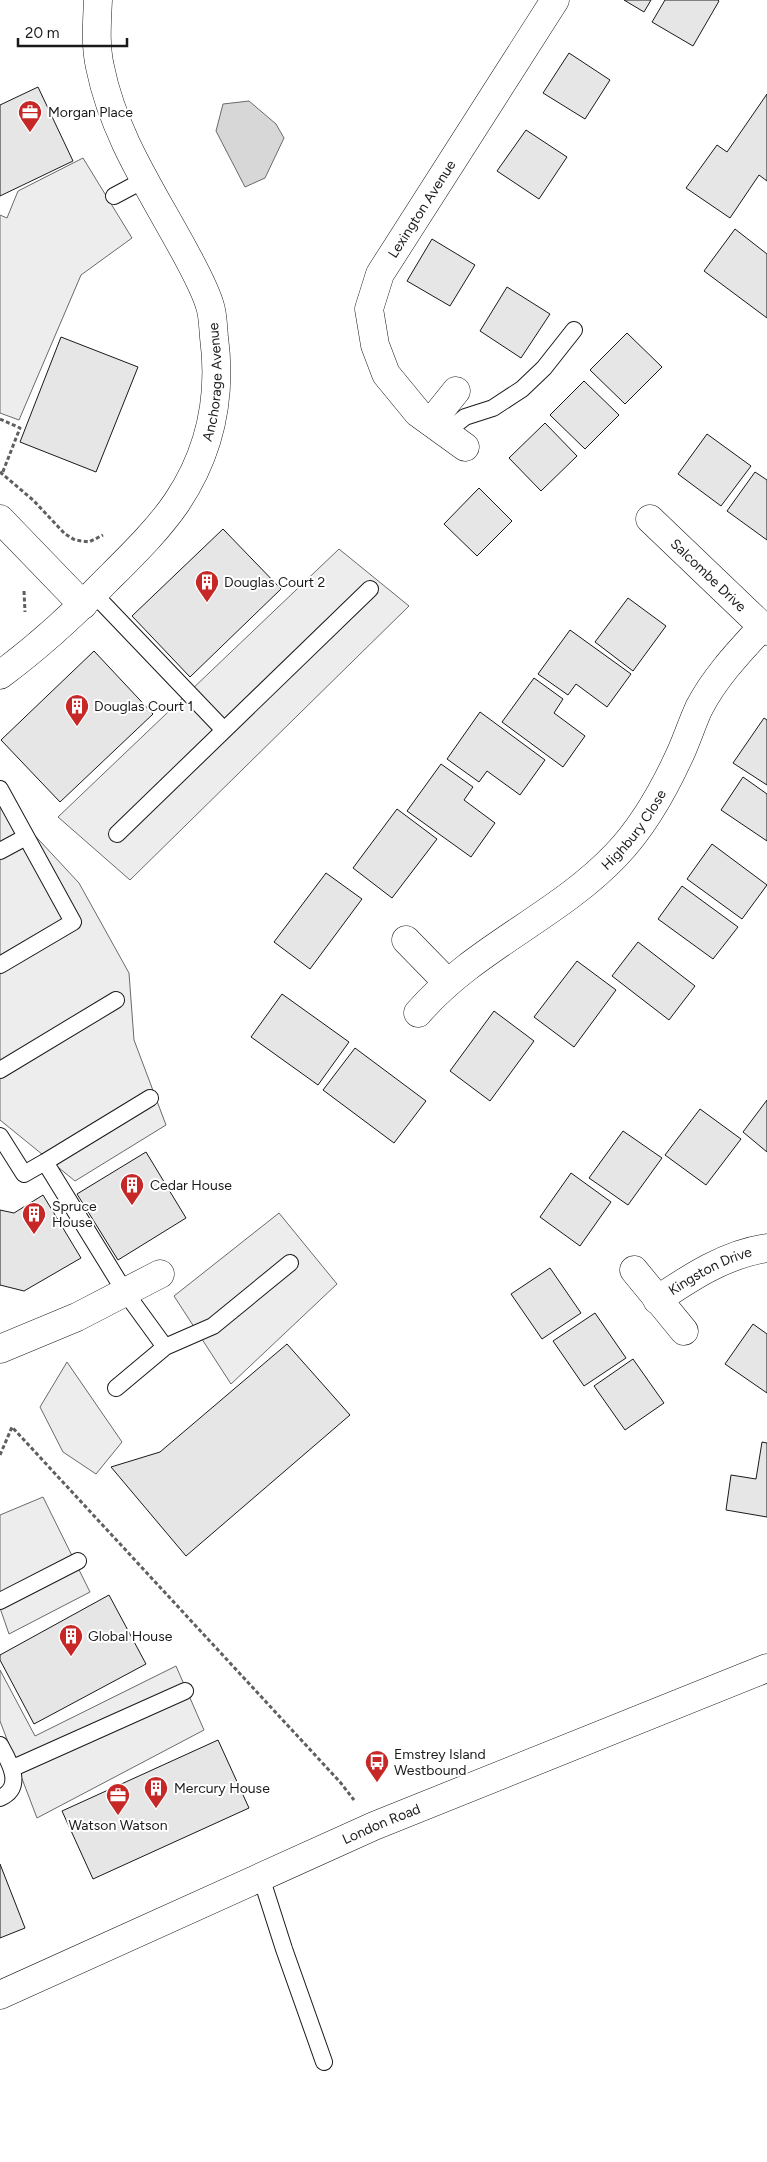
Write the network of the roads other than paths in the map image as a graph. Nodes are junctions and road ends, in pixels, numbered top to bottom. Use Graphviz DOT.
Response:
graph roads {
  1 [pos="98,0"];
  2 [pos="555,0"];
  3 [pos="144,180"];
  4 [pos="114,196"];
  5 [pos="574,330"];
  6 [pos="456,391"];
  7 [pos="447,434"];
  8 [pos="0,519"];
  9 [pos="650,519"];
  10 [pos="370,589"];
  11 [pos="88,599"];
  12 [pos="764,629"];
  13 [pos="0,675"];
  14 [pos="224,730"];
  15 [pos="0,789"];
  16 [pos="117,834"];
  17 [pos="26,837"];
  18 [pos="0,851"];
  19 [pos="406,940"];
  20 [pos="0,965"];
  21 [pos="448,982"];
  22 [pos="116,1000"];
  23 [pos="418,1013"];
  24 [pos="0,1070"];
  25 [pos="150,1098"];
  26 [pos="0,1136"];
  27 [pos="45,1162"];
  28 [pos="767,1248"];
  29 [pos="290,1263"];
  30 [pos="634,1270"];
  31 [pos="160,1274"];
  32 [pos="125,1292"];
  33 [pos="658,1300"];
  34 [pos="684,1332"];
  35 [pos="166,1347"];
  36 [pos="0,1350"];
  37 [pos="116,1388"];
  38 [pos="78,1561"];
  39 [pos="0,1601"];
  40 [pos="767,1668"];
  41 [pos="185,1691"];
  42 [pos="0,1745"];
  43 [pos="13,1768"];
  44 [pos="0,1798"];
  45 [pos="261,1877"];
  46 [pos="0,1995"];
  47 [pos="324,2062"];
  1 -- 3 [label="street, Anchorage Avenue"];
  2 -- 7 [label="street, Lexington Avenue"];
  3 -- 4 [label="lane"];
  3 -- 11 [label="street, Anchorage Avenue"];
  5 -- 7 [label="lane"];
  6 -- 7 [label="street"];
  8 -- 11 [label="street"];
  9 -- 12 [label="street, Salcombe Drive"];
  10 -- 14 [label="lane"];
  11 -- 13 [label="street, Anchorage Avenue"];
  11 -- 14 [label="lane"];
  12 -- 21 [label="street, Highbury Close"];
  14 -- 16 [label="lane"];
  15 -- 17 [label="lane"];
  17 -- 18 [label="lane"];
  17 -- 20 [label="lane"];
  19 -- 21 [label="street"];
  21 -- 23 [label="street, Highbury Close"];
  22 -- 24 [label="lane"];
  25 -- 27 [label="lane"];
  26 -- 27 [label="lane"];
  27 -- 32 [label="lane"];
  28 -- 33 [label="street, Kingston Drive"];
  29 -- 35 [label="lane"];
  30 -- 33 [label="street, Kingston Drive"];
  31 -- 32 [label="street"];
  32 -- 35 [label="lane"];
  32 -- 36 [label="street"];
  33 -- 34 [label="street, Kingston Drive"];
  35 -- 37 [label="lane"];
  38 -- 39 [label="lane"];
  40 -- 45 [label="street, London Road"];
  41 -- 43 [label="lane"];
  42 -- 43 [label="lane"];
  43 -- 44 [label="lane"];
  45 -- 46 [label="street, London Road"];
  45 -- 47 [label="lane"];
}
